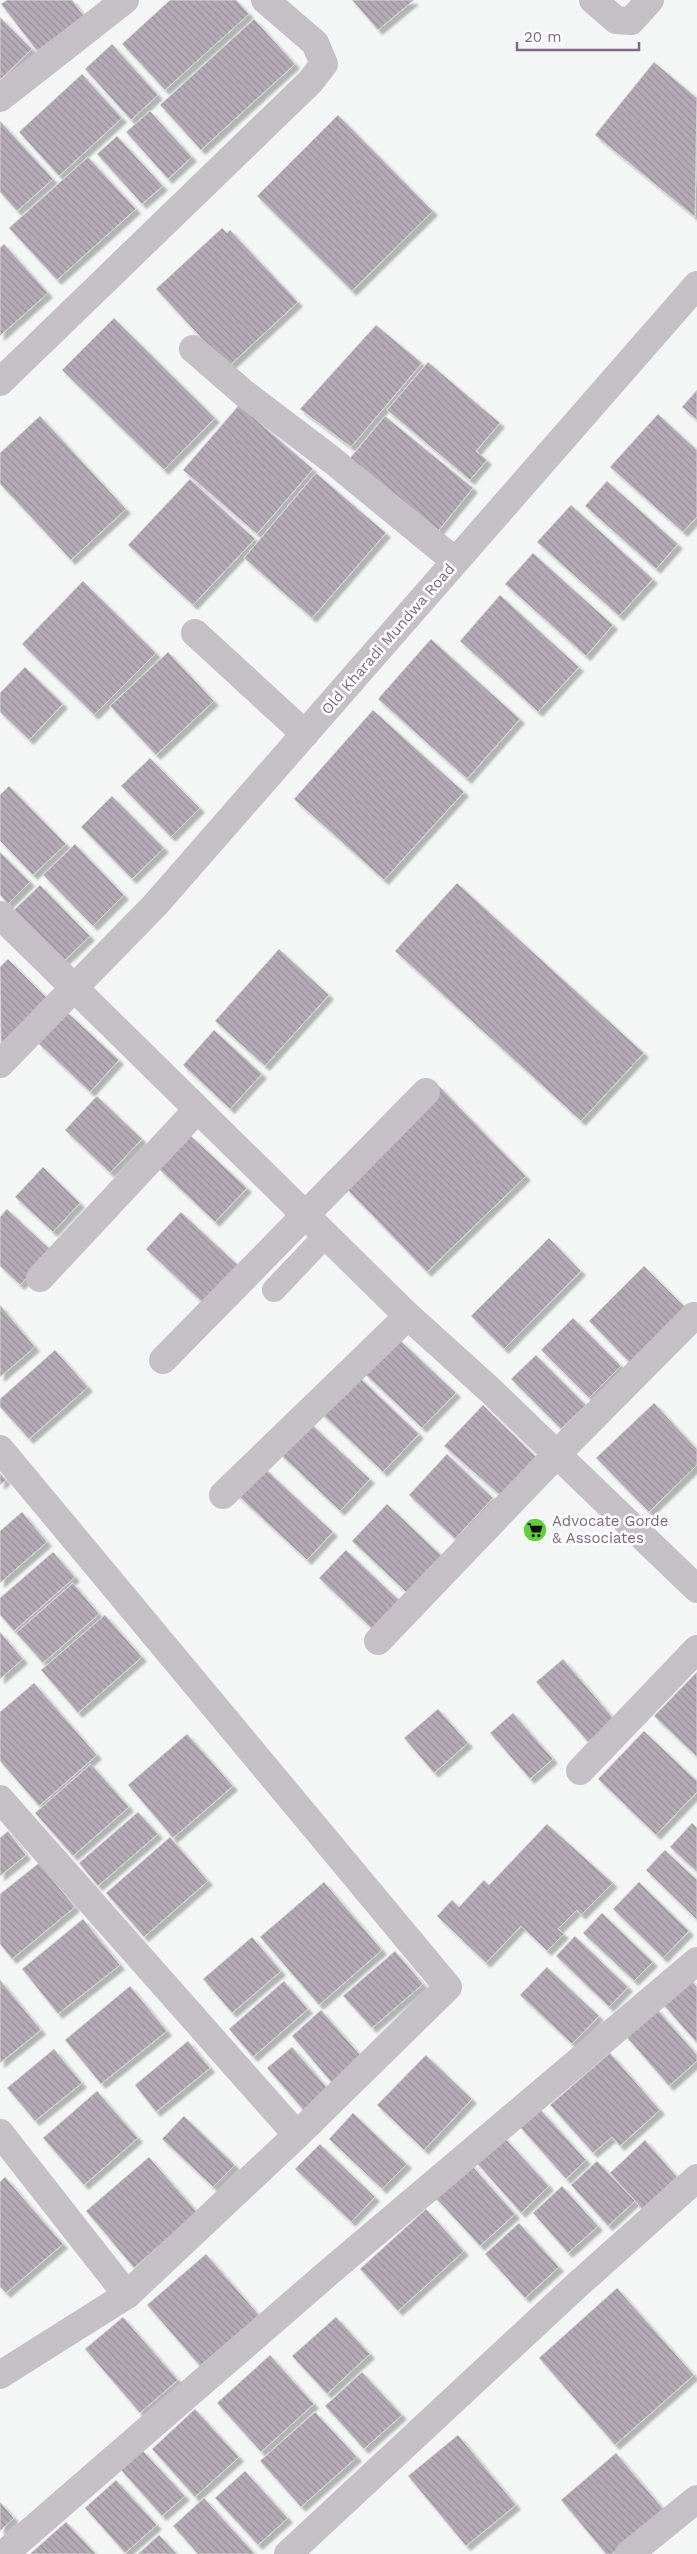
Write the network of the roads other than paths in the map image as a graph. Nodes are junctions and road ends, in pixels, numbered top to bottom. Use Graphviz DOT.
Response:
graph roads {
  1 [pos="125,0"];
  2 [pos="265,0"];
  3 [pos="593,0"];
  4 [pos="650,0"];
  5 [pos="0,98"];
  6 [pos="697,285"];
  7 [pos="193,349"];
  8 [pos="0,382"];
  9 [pos="455,561"];
  10 [pos="195,633"];
  11 [pos="305,734"];
  12 [pos="0,914"];
  13 [pos="73,988"];
  14 [pos="0,1064"];
  15 [pos="426,1092"];
  16 [pos="198,1110"];
  17 [pos="304,1215"];
  18 [pos="326,1235"];
  19 [pos="40,1278"];
  20 [pos="274,1290"];
  21 [pos="408,1316"];
  22 [pos="694,1316"];
  23 [pos="163,1360"];
  24 [pos="0,1449"];
  25 [pos="557,1454"];
  26 [pos="223,1495"];
  27 [pos="697,1589"];
  28 [pos="378,1642"];
  29 [pos="697,1649"];
  30 [pos="580,1771"];
  31 [pos="0,1799"];
  32 [pos="697,1961"];
  33 [pos="0,2133"];
  34 [pos="297,2135"];
  35 [pos="697,2178"];
  36 [pos="127,2295"];
  37 [pos="0,2375"];
  38 [pos="697,2499"];
  39 [pos="4,2554"];
  40 [pos="288,2554"];
  41 [pos="629,2554"];
  1 -- 5 [label="street"];
  2 -- 8 [label="street"];
  3 -- 4 [label="street"];
  6 -- 9 [label="street, Old Kharadi Mundwa Road"];
  7 -- 9 [label="street"];
  9 -- 11 [label="street, Old Kharadi Mundwa Road"];
  10 -- 11 [label="street"];
  11 -- 13 [label="street, Old Kharadi Mundwa Road"];
  12 -- 13 [label="street"];
  13 -- 14 [label="street, Old Kharadi Mundwa Road"];
  13 -- 16 [label="street"];
  15 -- 17 [label="street"];
  16 -- 17 [label="street"];
  16 -- 19 [label="street"];
  17 -- 18 [label="street"];
  17 -- 23 [label="street"];
  18 -- 20 [label="lane"];
  18 -- 21 [label="street"];
  21 -- 25 [label="street"];
  21 -- 26 [label="street"];
  22 -- 25 [label="street"];
  24 -- 34 [label="street"];
  25 -- 27 [label="street"];
  25 -- 28 [label="street"];
  29 -- 30 [label="street"];
  31 -- 34 [label="street"];
  32 -- 39 [label="street"];
  33 -- 36 [label="street"];
  34 -- 36 [label="street"];
  35 -- 40 [label="street"];
  36 -- 37 [label="street"];
  38 -- 41 [label="street"];
}
